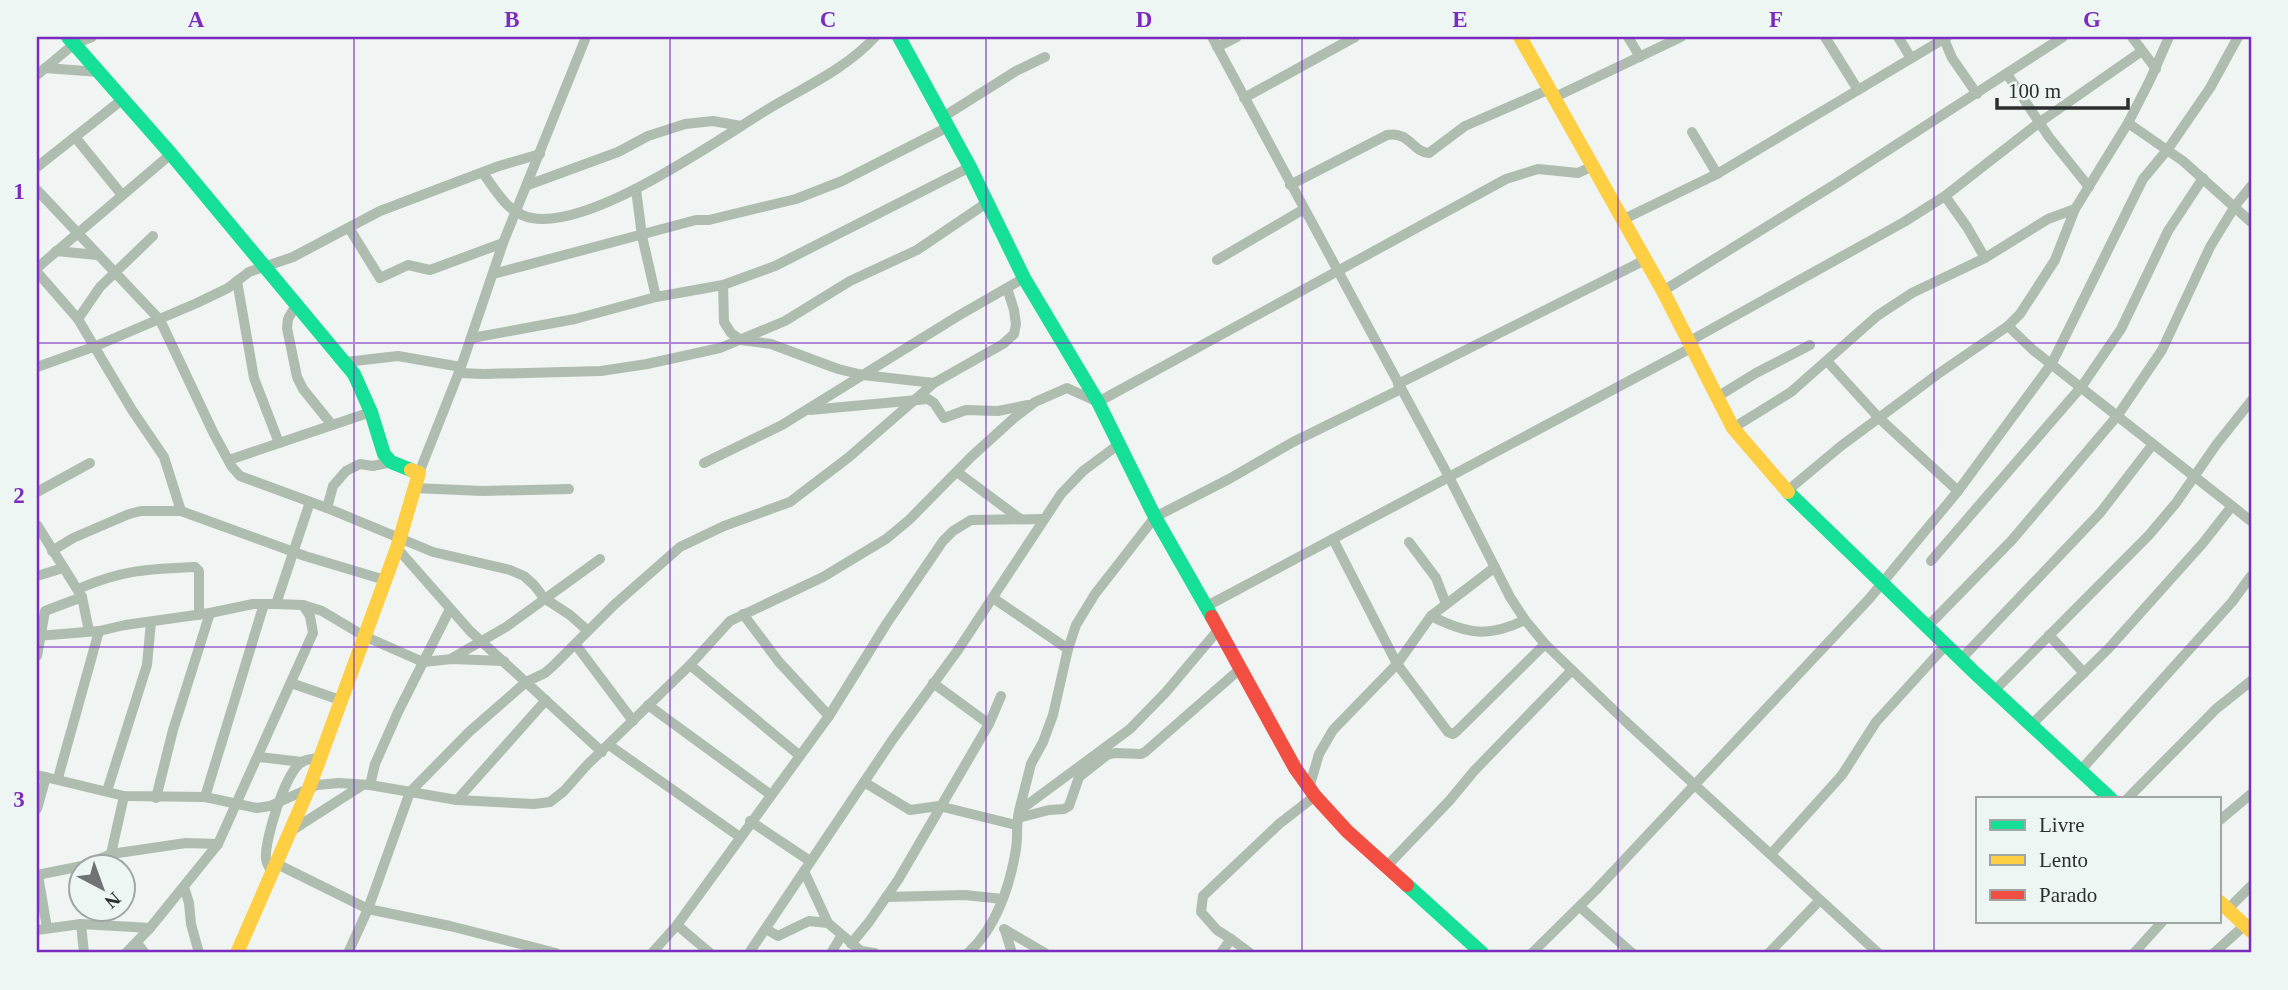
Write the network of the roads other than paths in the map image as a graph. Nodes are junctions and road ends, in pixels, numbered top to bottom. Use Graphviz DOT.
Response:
graph roads {
  1 [pos="92,37"];
  2 [pos="586,37"];
  3 [pos="875,37"];
  4 [pos="899,37"];
  5 [pos="1212,37"];
  6 [pos="1237,37"];
  7 [pos="1355,37"];
  8 [pos="1520,37"];
  9 [pos="1628,37"];
  10 [pos="1825,37"];
  11 [pos="1898,37"];
  12 [pos="2063,37"];
  13 [pos="2133,37"];
  14 [pos="2169,37"];
  15 [pos="2238,37"];
  16 [pos="1674,38"];
  17 [pos="1945,38"];
  18 [pos="71,40"];
  19 [pos="1217,47"];
  20 [pos="2142,51"];
  21 [pos="1045,57"];
  22 [pos="1640,57"];
  23 [pos="1911,58"];
  24 [pos="2156,69"];
  25 [pos="41,71"];
  26 [pos="99,72"];
  27 [pos="2007,74"];
  28 [pos="1858,90"];
  29 [pos="1553,93"];
  30 [pos="1978,94"];
  31 [pos="1244,98"];
  32 [pos="123,99"];
  33 [pos="946,122"];
  34 [pos="2040,122"];
  35 [pos="2128,123"];
  36 [pos="741,126"];
  37 [pos="1692,132"];
  38 [pos="75,137"];
  39 [pos="2168,149"];
  40 [pos="540,153"];
  41 [pos="171,154"];
  42 [pos="1593,166"];
  43 [pos="37,167"];
  44 [pos="970,167"];
  45 [pos="482,173"];
  46 [pos="1717,174"];
  47 [pos="2203,178"];
  48 [pos="528,185"];
  49 [pos="1290,185"];
  50 [pos="2251,186"];
  51 [pos="2089,187"];
  52 [pos="37,190"];
  53 [pos="636,190"];
  54 [pos="122,195"];
  55 [pos="1945,196"];
  56 [pos="988,202"];
  57 [pos="2235,206"];
  58 [pos="1304,209"];
  59 [pos="2075,209"];
  60 [pos="515,213"];
  61 [pos="1622,220"];
  62 [pos="2251,222"];
  63 [pos="349,228"];
  64 [pos="77,232"];
  65 [pos="153,236"];
  66 [pos="642,236"];
  67 [pos="503,243"];
  68 [pos="56,251"];
  69 [pos="97,255"];
  70 [pos="1985,258"];
  71 [pos="1217,260"];
  72 [pos="1645,260"];
  73 [pos="267,267"];
  74 [pos="37,270"];
  75 [pos="116,271"];
  76 [pos="1337,271"];
  77 [pos="493,274"];
  78 [pos="1024,278"];
  79 [pos="237,281"];
  80 [pos="723,285"];
  81 [pos="1007,288"];
  82 [pos="1663,291"];
  83 [pos="656,297"];
  84 [pos="297,303"];
  85 [pos="78,319"];
  86 [pos="160,320"];
  87 [pos="2008,326"];
  88 [pos="472,338"];
  89 [pos="741,340"];
  90 [pos="1689,345"];
  91 [pos="1810,345"];
  92 [pos="96,346"];
  93 [pos="1827,361"];
  94 [pos="2052,363"];
  95 [pos="37,367"];
  96 [pos="350,368"];
  97 [pos="460,370"];
  98 [pos="863,375"];
  99 [pos="934,383"];
  100 [pos="1400,386"];
  101 [pos="2082,386"];
  102 [pos="1717,397"];
  103 [pos="917,398"];
  104 [pos="2251,401"];
  105 [pos="1035,402"];
  106 [pos="1098,402"];
  107 [pos="806,410"];
  108 [pos="372,412"];
  109 [pos="2118,415"];
  110 [pos="1879,418"];
  111 [pos="332,425"];
  112 [pos="1733,428"];
  113 [pos="279,443"];
  114 [pos="1118,444"];
  115 [pos="2153,444"];
  116 [pos="229,460"];
  117 [pos="391,462"];
  118 [pos="90,463"];
  119 [pos="704,463"];
  120 [pos="957,472"];
  121 [pos="419,473"];
  122 [pos="2193,476"];
  123 [pos="1450,477"];
  124 [pos="414,488"];
  125 [pos="569,489"];
  126 [pos="1787,491"];
  127 [pos="1958,491"];
  128 [pos="37,492"];
  129 [pos="310,502"];
  130 [pos="2232,506"];
  131 [pos="327,508"];
  132 [pos="181,511"];
  133 [pos="1155,517"];
  134 [pos="1019,518"];
  135 [pos="1044,519"];
  136 [pos="2251,521"];
  137 [pos="37,525"];
  138 [pos="1333,539"];
  139 [pos="1409,542"];
  140 [pos="398,544"];
  141 [pos="51,551"];
  142 [pos="294,552"];
  143 [pos="600,559"];
  144 [pos="1931,561"];
  145 [pos="1495,567"];
  146 [pos="63,568"];
  147 [pos="37,576"];
  148 [pos="2251,576"];
  149 [pos="385,580"];
  150 [pos="1882,584"];
  151 [pos="80,594"];
  152 [pos="544,598"];
  153 [pos="993,598"];
  154 [pos="264,604"];
  155 [pos="276,604"];
  156 [pos="1446,604"];
  157 [pos="303,605"];
  158 [pos="1206,606"];
  159 [pos="450,609"];
  160 [pos="204,614"];
  161 [pos="743,614"];
  162 [pos="1431,616"];
  163 [pos="1525,620"];
  164 [pos="151,622"];
  165 [pos="1928,626"];
  166 [pos="1219,629"];
  167 [pos="587,630"];
  168 [pos="94,631"];
  169 [pos="2049,635"];
  170 [pos="39,636"];
  171 [pos="364,636"];
  172 [pos="482,642"];
  173 [pos="1545,644"];
  174 [pos="1947,644"];
  175 [pos="576,645"];
  176 [pos="1068,649"];
  177 [pos="37,656"];
  178 [pos="452,659"];
  179 [pos="1962,659"];
  180 [pos="503,661"];
  181 [pos="424,662"];
  182 [pos="1397,664"];
  183 [pos="690,665"];
  184 [pos="1240,668"];
  185 [pos="1572,670"];
  186 [pos="2084,673"];
  187 [pos="2251,681"];
  188 [pos="526,682"];
  189 [pos="291,683"];
  190 [pos="933,683"];
  191 [pos="1994,691"];
  192 [pos="1001,696"];
  193 [pos="340,700"];
  194 [pos="546,700"];
  195 [pos="648,705"];
  196 [pos="829,716"];
  197 [pos="633,721"];
  198 [pos="989,724"];
  199 [pos="2031,724"];
  200 [pos="606,749"];
  201 [pos="799,755"];
  202 [pos="259,757"];
  203 [pos="318,758"];
  204 [pos="302,762"];
  205 [pos="2080,771"];
  206 [pos="41,776"];
  207 [pos="58,778"];
  208 [pos="864,782"];
  209 [pos="1695,784"];
  210 [pos="366,785"];
  211 [pos="309,788"];
  212 [pos="107,791"];
  213 [pos="410,792"];
  214 [pos="1312,792"];
  215 [pos="2251,794"];
  216 [pos="771,795"];
  217 [pos="124,796"];
  218 [pos="205,797"];
  219 [pos="2109,797"];
  220 [pos="2129,797"];
  221 [pos="156,798"];
  222 [pos="457,800"];
  223 [pos="236,803"];
  224 [pos="278,803"];
  225 [pos="939,806"];
  226 [pos="37,809"];
  227 [pos="1018,818"];
  228 [pos="2222,818"];
  229 [pos="750,821"];
  230 [pos="291,831"];
  231 [pos="740,836"];
  232 [pos="218,844"];
  233 [pos="111,853"];
  234 [pos="118,853"];
  235 [pos="1771,854"];
  236 [pos="810,861"];
  237 [pos="1386,867"];
  238 [pos="66,869"];
  239 [pos="275,869"];
  240 [pos="803,871"];
  241 [pos="37,875"];
  242 [pos="2251,886"];
  243 [pos="184,887"];
  244 [pos="886,897"];
  245 [pos="1002,899"];
  246 [pos="1820,900"];
  247 [pos="2224,906"];
  248 [pos="1580,907"];
  249 [pos="368,909"];
  250 [pos="998,913"];
  251 [pos="828,923"];
  252 [pos="2161,923"];
  253 [pos="81,924"];
  254 [pos="677,925"];
  255 [pos="150,928"];
  256 [pos="2248,928"];
  257 [pos="42,929"];
  258 [pos="766,929"];
  259 [pos="1004,929"];
  260 [pos="842,935"];
  261 [pos="1231,939"];
  262 [pos="137,943"];
  263 [pos="851,944"];
  264 [pos="84,953"];
  265 [pos="126,953"];
  266 [pos="145,953"];
  267 [pos="199,953"];
  268 [pos="237,953"];
  269 [pos="348,953"];
  270 [pos="556,953"];
  271 [pos="652,953"];
  272 [pos="710,953"];
  273 [pos="749,953"];
  274 [pos="831,953"];
  275 [pos="875,953"];
  276 [pos="968,953"];
  277 [pos="1012,953"];
  278 [pos="1045,953"];
  279 [pos="1221,953"];
  280 [pos="1250,953"];
  281 [pos="1482,953"];
  282 [pos="1532,953"];
  283 [pos="1632,953"];
  284 [pos="1769,953"];
  285 [pos="1878,953"];
  286 [pos="2134,953"];
  287 [pos="2214,953"];
  1 -- 18 [label="street"];
  2 -- 40 [label="street"];
  3 -- 36 [label="street"];
  4 -- 33 [label="street"];
  5 -- 19 [label="street"];
  6 -- 19 [label="street"];
  7 -- 31 [label="street"];
  8 -- 29 [label="street"];
  9 -- 22 [label="street"];
  10 -- 28 [label="street"];
  11 -- 23 [label="street"];
  12 -- 27 [label="street"];
  13 -- 20 [label="street"];
  14 -- 24 [label="street"];
  15 -- 39 [label="street"];
  16 -- 22 [label="street"];
  17 -- 23 [label="street"];
  17 -- 30 [label="street"];
  18 -- 25 [label="street"];
  18 -- 26 [label="street"];
  19 -- 31 [label="street"];
  20 -- 24 [label="street"];
  20 -- 34 [label="street"];
  21 -- 33 [label="street"];
  22 -- 29 [label="street"];
  23 -- 28 [label="street"];
  24 -- 35 [label="street"];
  25 -- 26 [label="street"];
  26 -- 32 [label="street"];
  27 -- 30 [label="street"];
  27 -- 34 [label="street"];
  28 -- 46 [label="street"];
  29 -- 42 [label="street"];
  29 -- 49 [label="street"];
  30 -- 82 [label="street"];
  31 -- 49 [label="street"];
  32 -- 38 [label="street"];
  32 -- 41 [label="street"];
  33 -- 44 [label="street"];
  33 -- 66 [label="street"];
  34 -- 51 [label="street"];
  34 -- 55 [label="street"];
  35 -- 39 [label="street"];
  35 -- 51 [label="street"];
  36 -- 48 [label="street"];
  36 -- 53 [label="street"];
  37 -- 46 [label="street"];
  38 -- 43 [label="street"];
  38 -- 54 [label="street"];
  39 -- 47 [label="street"];
  39 -- 94 [label="street"];
  40 -- 45 [label="street"];
  40 -- 48 [label="street"];
  41 -- 54 [label="street"];
  41 -- 73 [label="street"];
  42 -- 61 [label="street"];
  42 -- 76 [label="street"];
  44 -- 56 [label="street"];
  44 -- 80 [label="street"];
  45 -- 60 [label="street"];
  45 -- 63 [label="street"];
  46 -- 61 [label="street"];
  47 -- 57 [label="street"];
  47 -- 101 [label="street"];
  48 -- 60 [label="street"];
  49 -- 58 [label="street"];
  50 -- 57 [label="street"];
  51 -- 59 [label="street"];
  52 -- 64 [label="street"];
  53 -- 60 [label="street"];
  53 -- 66 [label="street"];
  54 -- 64 [label="street"];
  55 -- 70 [label="street"];
  55 -- 90 [label="street"];
  56 -- 78 [label="street"];
  56 -- 89 [label="street"];
  57 -- 62 [label="street"];
  57 -- 109 [label="street"];
  58 -- 71 [label="street"];
  58 -- 76 [label="street"];
  59 -- 70 [label="street"];
  59 -- 87 [label="street"];
  60 -- 67 [label="street"];
  61 -- 72 [label="street"];
  63 -- 67 [label="street"];
  63 -- 73 [label="street"];
  64 -- 68 [label="street"];
  64 -- 69 [label="street"];
  65 -- 75 [label="street"];
  66 -- 77 [label="street"];
  66 -- 83 [label="street"];
  67 -- 77 [label="street"];
  68 -- 69 [label="street"];
  68 -- 74 [label="street"];
  69 -- 75 [label="street"];
  70 -- 93 [label="street"];
  72 -- 82 [label="street"];
  72 -- 100 [label="street"];
  73 -- 79 [label="street"];
  73 -- 84 [label="street"];
  74 -- 85 [label="street"];
  75 -- 85 [label="street"];
  75 -- 86 [label="street"];
  76 -- 100 [label="street"];
  76 -- 106 [label="street"];
  77 -- 88 [label="street"];
  78 -- 81 [label="street"];
  78 -- 106 [label="street"];
  79 -- 86 [label="street"];
  79 -- 113 [label="street"];
  80 -- 83 [label="street"];
  80 -- 89 [label="street"];
  81 -- 98 [label="street"];
  81 -- 99 [label="street"];
  82 -- 90 [label="street"];
  83 -- 88 [label="street"];
  84 -- 96 [label="street"];
  84 -- 111 [label="street"];
  85 -- 92 [label="street"];
  86 -- 92 [label="street"];
  86 -- 116 [label="street"];
  87 -- 94 [label="street"];
  87 -- 110 [label="street"];
  88 -- 97 [label="street"];
  89 -- 97 [label="street"];
  89 -- 98 [label="street"];
  90 -- 102 [label="street"];
  90 -- 123 [label="street"];
  91 -- 102 [label="street"];
  92 -- 95 [label="street"];
  92 -- 132 [label="street"];
  93 -- 110 [label="street"];
  93 -- 112 [label="street"];
  94 -- 101 [label="street"];
  94 -- 127 [label="street"];
  96 -- 97 [label="street"];
  96 -- 108 [label="street"];
  97 -- 121 [label="street"];
  98 -- 99 [label="street"];
  98 -- 107 [label="street"];
  99 -- 103 [label="street"];
  100 -- 123 [label="street"];
  100 -- 133 [label="street"];
  101 -- 109 [label="street"];
  101 -- 144 [label="street"];
  102 -- 112 [label="street"];
  103 -- 105 [label="street"];
  103 -- 107 [label="street"];
  103 -- 167 [label="street"];
  104 -- 122 [label="street"];
  105 -- 106 [label="street"];
  105 -- 120 [label="street"];
  106 -- 114 [label="street"];
  107 -- 119 [label="street"];
  108 -- 111 [label="street"];
  108 -- 117 [label="street"];
  109 -- 115 [label="street"];
  109 -- 165 [label="street"];
  110 -- 126 [label="street"];
  110 -- 127 [label="street"];
  111 -- 113 [label="street"];
  112 -- 126 [label="street"];
  113 -- 116 [label="street"];
  114 -- 133 [label="street"];
  114 -- 135 [label="street"];
  115 -- 122 [label="street"];
  115 -- 179 [label="street"];
  116 -- 129 [label="street"];
  117 -- 121 [label="street"];
  117 -- 131 [label="street"];
  118 -- 128 [label="street"];
  120 -- 134 [label="street"];
  120 -- 161 [label="street"];
  121 -- 124 [label="street"];
  122 -- 130 [label="street"];
  122 -- 169 [label="street"];
  123 -- 138 [label="street"];
  123 -- 145 [label="street"];
  124 -- 125 [label="street"];
  124 -- 140 [label="street"];
  126 -- 150 [label="street"];
  127 -- 150 [label="street"];
  129 -- 131 [label="street"];
  129 -- 142 [label="street"];
  130 -- 136 [label="street"];
  130 -- 186 [label="street"];
  131 -- 140 [label="street"];
  132 -- 141 [label="street"];
  132 -- 142 [label="street"];
  133 -- 158 [label="street"];
  133 -- 176 [label="street"];
  134 -- 135 [label="street"];
  134 -- 196 [label="street"];
  135 -- 153 [label="street"];
  137 -- 141 [label="street"];
  138 -- 158 [label="street"];
  138 -- 182 [label="street"];
  139 -- 156 [label="street"];
  140 -- 149 [label="street"];
  140 -- 152 [label="street"];
  140 -- 159 [label="street"];
  141 -- 146 [label="street"];
  142 -- 149 [label="street"];
  142 -- 155 [label="street"];
  143 -- 152 [label="street"];
  145 -- 156 [label="street"];
  145 -- 163 [label="street"];
  146 -- 147 [label="street"];
  146 -- 151 [label="street"];
  148 -- 205 [label="street"];
  149 -- 171 [label="street"];
  150 -- 165 [label="street"];
  150 -- 209 [label="street"];
  151 -- 160 [label="street"];
  151 -- 168 [label="street"];
  151 -- 170 [label="street"];
  152 -- 167 [label="street"];
  152 -- 172 [label="street"];
  153 -- 176 [label="street"];
  153 -- 190 [label="street"];
  154 -- 155 [label="street"];
  154 -- 160 [label="street"];
  154 -- 218 [label="street"];
  155 -- 157 [label="street"];
  156 -- 162 [label="street"];
  157 -- 171 [label="street"];
  157 -- 189 [label="street"];
  158 -- 166 [label="street"];
  159 -- 172 [label="street"];
  159 -- 181 [label="street"];
  160 -- 164 [label="street"];
  160 -- 221 [label="street"];
  161 -- 183 [label="street"];
  161 -- 196 [label="street"];
  162 -- 163 [label="street"];
  162 -- 182 [label="street"];
  163 -- 173 [label="street"];
  164 -- 168 [label="street"];
  164 -- 212 [label="street"];
  165 -- 174 [label="street"];
  166 -- 184 [label="street"];
  166 -- 227 [label="street"];
  167 -- 175 [label="street"];
  168 -- 170 [label="street"];
  168 -- 207 [label="street"];
  169 -- 186 [label="street"];
  169 -- 191 [label="street"];
  170 -- 177 [label="street"];
  171 -- 181 [label="street"];
  171 -- 193 [label="street"];
  172 -- 178 [label="street"];
  172 -- 180 [label="street"];
  173 -- 182 [label="street"];
  173 -- 185 [label="street"];
  174 -- 179 [label="street"];
  174 -- 235 [label="street"];
  175 -- 188 [label="street"];
  175 -- 197 [label="street"];
  176 -- 227 [label="street"];
  178 -- 180 [label="street"];
  178 -- 181 [label="street"];
  179 -- 191 [label="street"];
  180 -- 188 [label="street"];
  181 -- 210 [label="street"];
  182 -- 214 [label="street"];
  183 -- 195 [label="street"];
  183 -- 201 [label="street"];
  184 -- 214 [label="street"];
  184 -- 227 [label="street"];
  185 -- 209 [label="street"];
  185 -- 237 [label="street"];
  186 -- 199 [label="street"];
  187 -- 220 [label="street"];
  188 -- 194 [label="street"];
  188 -- 213 [label="street"];
  189 -- 193 [label="street"];
  189 -- 202 [label="street"];
  190 -- 198 [label="street"];
  190 -- 208 [label="street"];
  191 -- 199 [label="street"];
  192 -- 198 [label="street"];
  193 -- 203 [label="street"];
  194 -- 200 [label="street"];
  194 -- 222 [label="street"];
  195 -- 197 [label="street"];
  195 -- 216 [label="street"];
  196 -- 201 [label="street"];
  197 -- 200 [label="street"];
  198 -- 225 [label="street"];
  199 -- 205 [label="street"];
  200 -- 222 [label="street"];
  200 -- 231 [label="street"];
  201 -- 216 [label="street"];
  202 -- 204 [label="street"];
  202 -- 223 [label="street"];
  203 -- 204 [label="street"];
  203 -- 211 [label="street"];
  204 -- 224 [label="street"];
  205 -- 219 [label="street"];
  206 -- 207 [label="street"];
  206 -- 226 [label="street"];
  207 -- 212 [label="street"];
  208 -- 225 [label="street"];
  208 -- 236 [label="street"];
  209 -- 235 [label="street"];
  209 -- 248 [label="street"];
  210 -- 211 [label="street"];
  210 -- 213 [label="street"];
  210 -- 230 [label="street"];
  211 -- 224 [label="street"];
  211 -- 230 [label="street"];
  212 -- 217 [label="street"];
  213 -- 222 [label="street"];
  213 -- 249 [label="street"];
  214 -- 237 [label="street"];
  214 -- 261 [label="street"];
  215 -- 228 [label="street"];
  216 -- 229 [label="street"];
  217 -- 221 [label="street"];
  217 -- 233 [label="street"];
  218 -- 221 [label="street"];
  218 -- 223 [label="street"];
  223 -- 224 [label="street"];
  223 -- 232 [label="street"];
  224 -- 239 [label="street"];
  225 -- 227 [label="street"];
  225 -- 244 [label="street"];
  227 -- 245 [label="street"];
  229 -- 231 [label="street"];
  229 -- 236 [label="street"];
  230 -- 239 [label="street"];
  231 -- 254 [label="street"];
  232 -- 234 [label="street"];
  232 -- 243 [label="street"];
  235 -- 246 [label="street"];
  236 -- 240 [label="street"];
  237 -- 281 [label="street"];
  238 -- 241 [label="street"];
  239 -- 249 [label="street"];
  239 -- 268 [label="street"];
  240 -- 251 [label="street"];
  240 -- 258 [label="street"];
  241 -- 257 [label="street"];
  242 -- 247 [label="street"];
  243 -- 255 [label="street"];
  243 -- 267 [label="street"];
  244 -- 245 [label="street"];
  244 -- 263 [label="street"];
  245 -- 250 [label="street"];
  246 -- 284 [label="street"];
  246 -- 285 [label="street"];
  247 -- 256 [label="street"];
  248 -- 282 [label="street"];
  248 -- 283 [label="street"];
  249 -- 269 [label="street"];
  249 -- 270 [label="street"];
  250 -- 259 [label="street"];
  250 -- 276 [label="street"];
  251 -- 258 [label="street"];
  251 -- 260 [label="street"];
  252 -- 286 [label="street"];
  253 -- 255 [label="street"];
  253 -- 257 [label="street"];
  253 -- 264 [label="street"];
  254 -- 271 [label="street"];
  254 -- 272 [label="street"];
  255 -- 262 [label="street"];
  256 -- 287 [label="street"];
  258 -- 273 [label="street"];
  259 -- 277 [label="street"];
  259 -- 278 [label="street"];
  260 -- 263 [label="street"];
  260 -- 274 [label="street"];
  261 -- 279 [label="street"];
  261 -- 280 [label="street"];
  262 -- 265 [label="street"];
  262 -- 266 [label="street"];
  263 -- 275 [label="street"];
}
